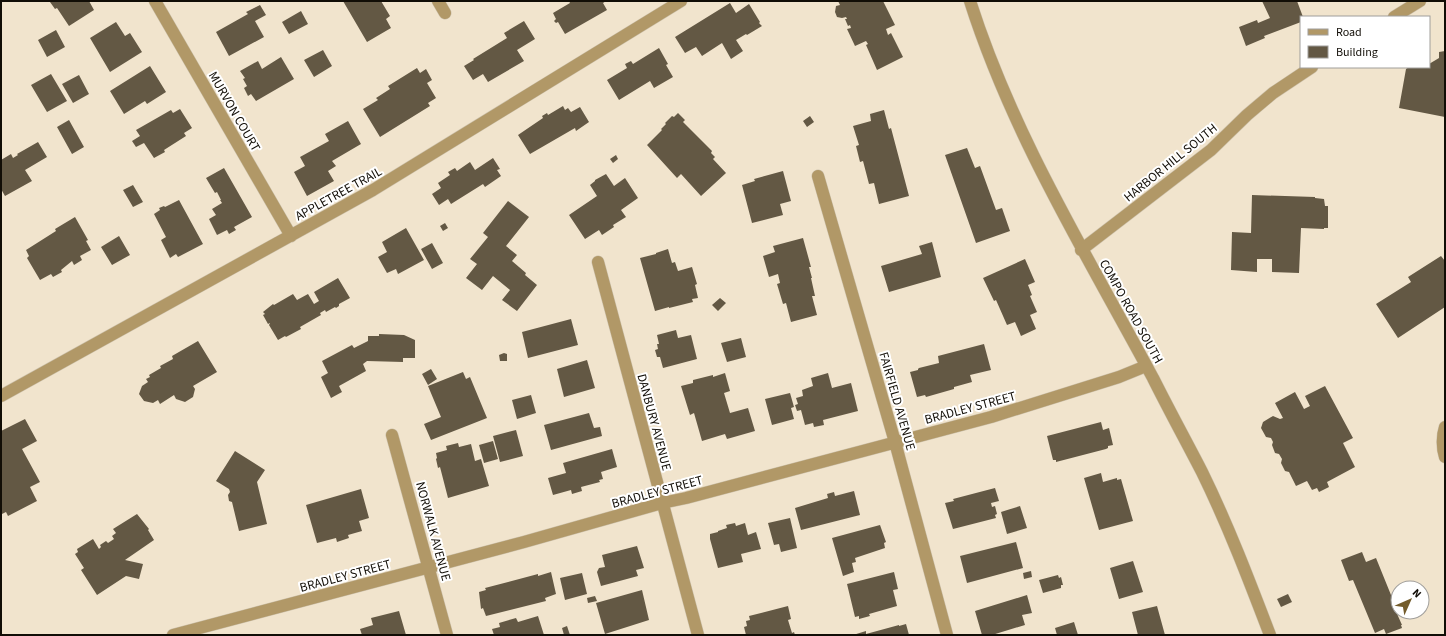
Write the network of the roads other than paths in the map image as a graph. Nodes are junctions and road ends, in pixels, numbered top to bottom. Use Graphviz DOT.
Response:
graph roads {
  1 [pos="155,1"];
  2 [pos="438,1"];
  3 [pos="681,1"];
  4 [pos="970,1"];
  5 [pos="1420,1"];
  6 [pos="445,13"];
  7 [pos="1396,16"];
  8 [pos="1310,68"];
  9 [pos="818,176"];
  10 [pos="291,236"];
  11 [pos="1081,250"];
  12 [pos="598,262"];
  13 [pos="1146,366"];
  14 [pos="1,396"];
  15 [pos="1445,428"];
  16 [pos="392,435"];
  17 [pos="895,442"];
  18 [pos="1445,457"];
  19 [pos="662,503"];
  20 [pos="429,568"];
  21 [pos="200,632"];
  22 [pos="173,635"];
  23 [pos="447,635"];
  24 [pos="698,635"];
  25 [pos="947,635"];
  26 [pos="1270,635"];
  1 -- 10 [label="street, MURVON COURT"];
  2 -- 6 [label="street"];
  3 -- 10 [label="street, APPLETREE TRAIL"];
  4 -- 11 [label="street, COMPO ROAD SOUTH"];
  5 -- 7 [label="street"];
  8 -- 11 [label="street, HARBOR HILL SOUTH"];
  9 -- 17 [label="street, FAIRFIELD AVENUE"];
  10 -- 14 [label="street, APPLETREE TRAIL"];
  11 -- 13 [label="street, COMPO ROAD SOUTH"];
  12 -- 19 [label="street, DANBURY AVENUE"];
  13 -- 17 [label="street, BRADLEY STREET"];
  13 -- 26 [label="street, COMPO ROAD SOUTH"];
  15 -- 18 [label="street"];
  16 -- 20 [label="street, NORWALK AVENUE"];
  17 -- 19 [label="street, BRADLEY STREET"];
  17 -- 25 [label="street, FAIRFIELD AVENUE"];
  19 -- 20 [label="street, BRADLEY STREET"];
  19 -- 24 [label="street, DANBURY AVENUE"];
  20 -- 21 [label="street, BRADLEY STREET"];
  20 -- 23 [label="street, NORWALK AVENUE"];
  21 -- 22 [label="street, BRADLEY STREET"];
}
